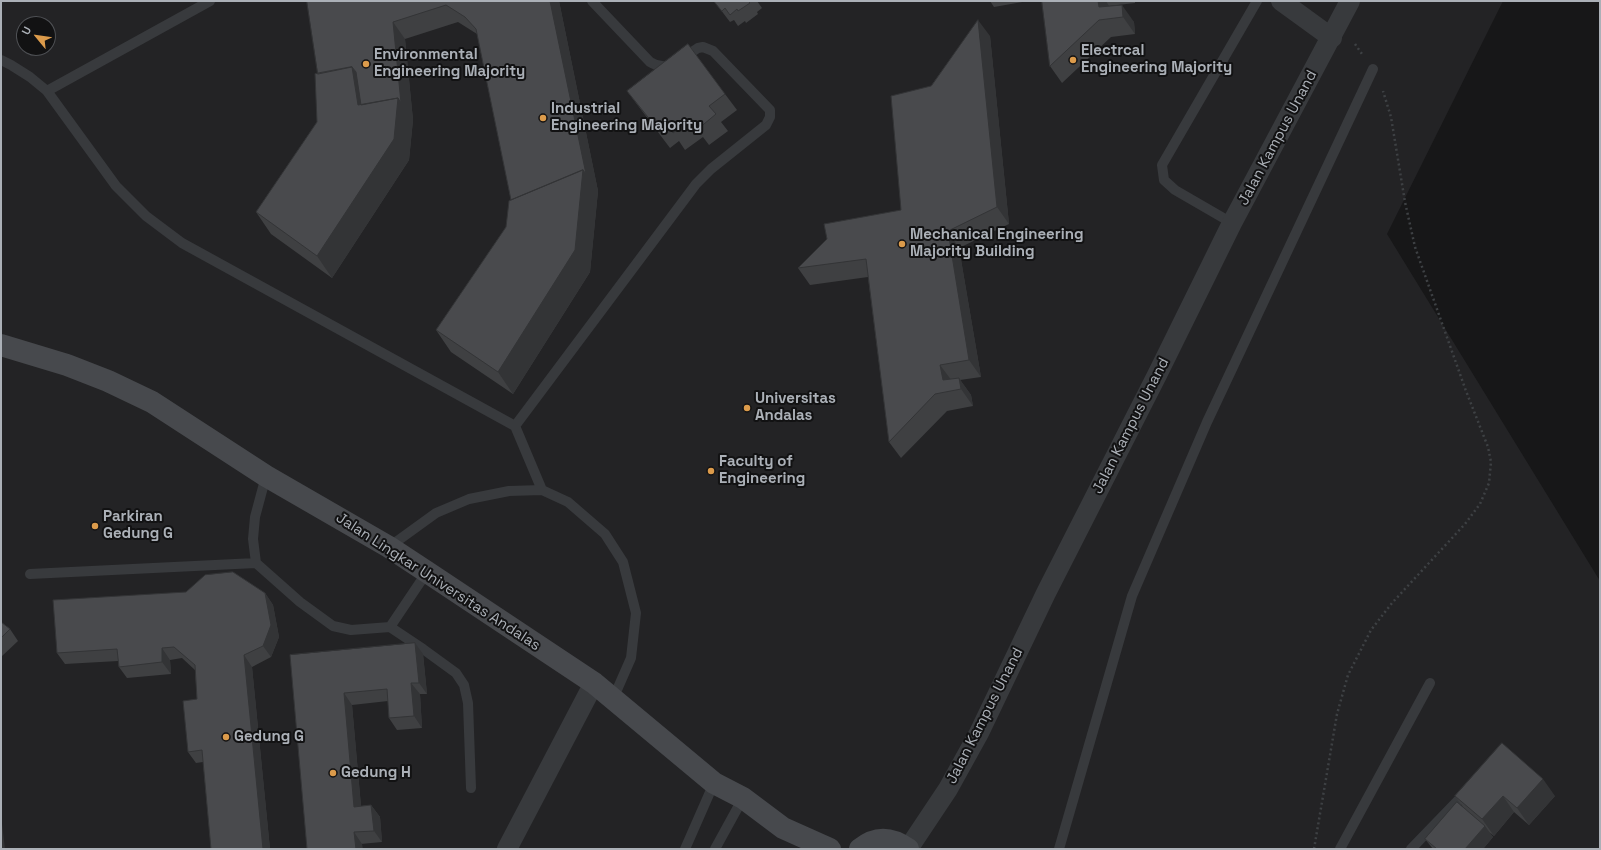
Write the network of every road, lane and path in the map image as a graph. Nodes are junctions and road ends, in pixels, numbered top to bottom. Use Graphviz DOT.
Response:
graph roads {
  1 [pos="210,1"];
  2 [pos="592,1"];
  3 [pos="1257,1"];
  4 [pos="1281,1"];
  5 [pos="1350,1"];
  6 [pos="1335,30"];
  7 [pos="1,60"];
  8 [pos="1373,69"];
  9 [pos="47,92"];
  10 [pos="1232,222"];
  11 [pos="1,345"];
  12 [pos="515,426"];
  13 [pos="266,476"];
  14 [pos="542,490"];
  15 [pos="389,547"];
  16 [pos="256,563"];
  17 [pos="427,572"];
  18 [pos="30,574"];
  19 [pos="390,627"];
  20 [pos="594,683"];
  21 [pos="1430,683"];
  22 [pos="613,699"];
  23 [pos="1478,780"];
  24 [pos="714,783"];
  25 [pos="471,788"];
  26 [pos="743,798"];
  27 [pos="507,849"];
  28 [pos="685,849"];
  29 [pos="715,849"];
  30 [pos="830,849"];
  31 [pos="860,849"];
  32 [pos="908,849"];
  33 [pos="1059,849"];
  34 [pos="1314,849"];
  35 [pos="1340,849"];
  36 [pos="1411,849"];
  1 -- 9 [label="lane"];
  2 -- 12 [label="lane"];
  3 -- 10 [label="lane"];
  4 -- 6 [label="street"];
  5 -- 6 [label="street, Jalan Kampus Unand"];
  6 -- 8 [label="path"];
  6 -- 10 [label="street, Jalan Kampus Unand"];
  7 -- 9 [label="lane"];
  8 -- 33 [label="lane"];
  8 -- 34 [label="path"];
  9 -- 12 [label="lane"];
  10 -- 32 [label="street, Jalan Kampus Unand"];
  11 -- 13 [label="street, Jalan Lingkar Universitas Andalas"];
  12 -- 14 [label="lane"];
  13 -- 15 [label="street, Jalan Lingkar Universitas Andalas"];
  13 -- 16 [label="lane"];
  14 -- 15 [label="lane"];
  14 -- 22 [label="lane"];
  15 -- 17 [label="street, Jalan Lingkar Universitas Andalas"];
  16 -- 18 [label="lane"];
  16 -- 19 [label="lane"];
  17 -- 19 [label="lane"];
  17 -- 20 [label="street, Jalan Lingkar Universitas Andalas"];
  19 -- 25 [label="lane"];
  20 -- 22 [label="street, Jalan Lingkar Universitas Andalas"];
  20 -- 27 [label="street"];
  21 -- 35 [label="lane"];
  22 -- 24 [label="street, Jalan Lingkar Universitas Andalas"];
  23 -- 36 [label="lane"];
  24 -- 26 [label="street, Jalan Lingkar Universitas Andalas"];
  24 -- 28 [label="lane"];
  26 -- 29 [label="lane"];
  26 -- 30 [label="street, Jalan Lingkar Universitas Andalas"];
  31 -- 32 [label="street"];
}
